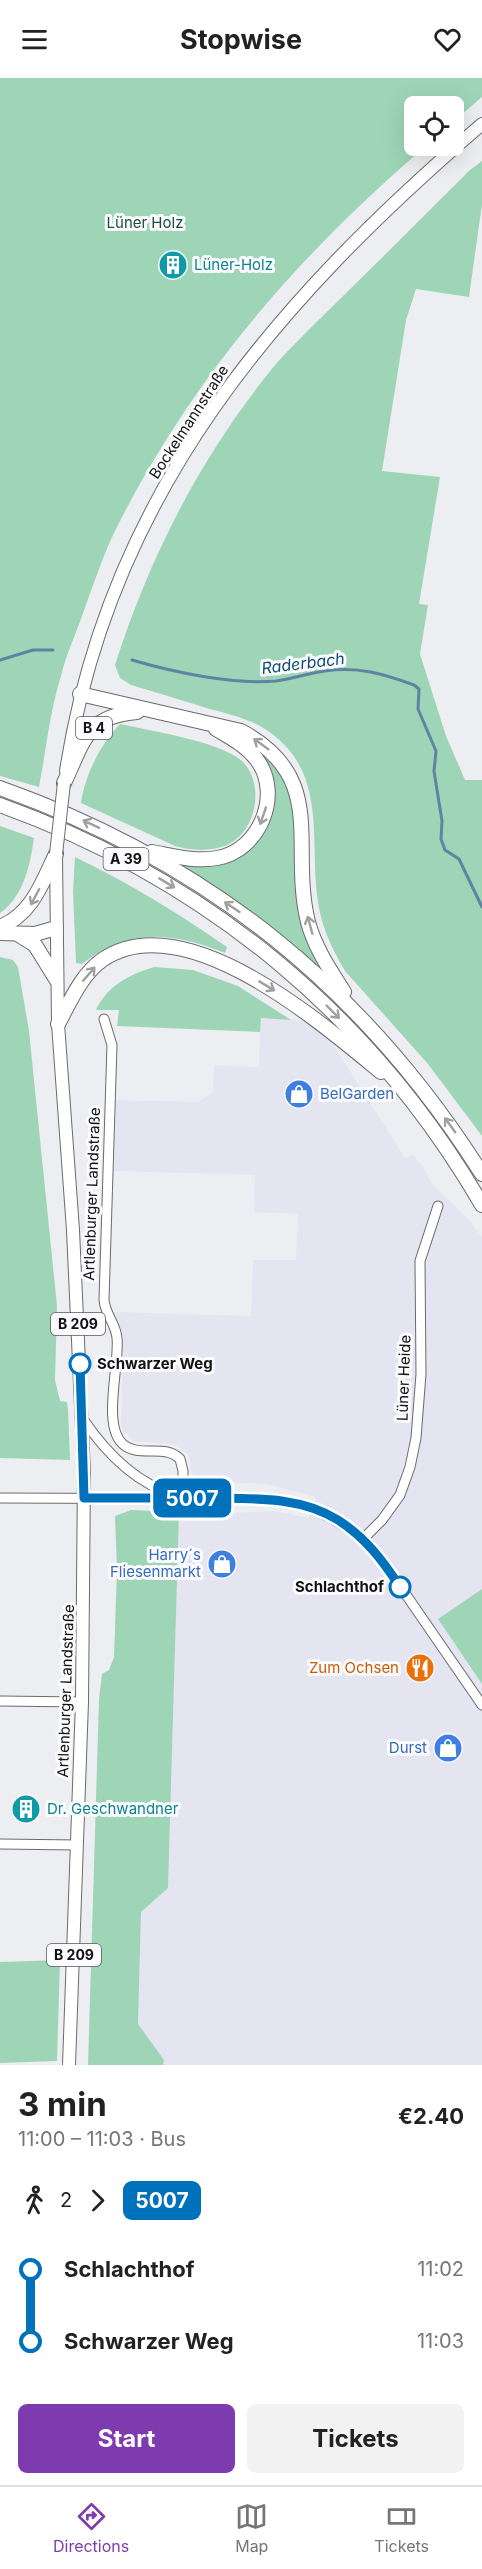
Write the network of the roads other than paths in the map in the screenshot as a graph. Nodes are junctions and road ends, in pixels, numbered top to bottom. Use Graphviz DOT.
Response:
graph roads {
  1 [pos="482,124"];
  2 [pos="80,694"];
  3 [pos="152,711"];
  4 [pos="207,724"];
  5 [pos="64,783"];
  6 [pos="0,788"];
  7 [pos="0,805"];
  8 [pos="143,851"];
  9 [pos="56,854"];
  10 [pos="0,927"];
  11 [pos="56,928"];
  12 [pos="0,933"];
  13 [pos="19,935"];
  14 [pos="57,979"];
  15 [pos="357,1012"];
  16 [pos="104,1019"];
  17 [pos="58,1024"];
  18 [pos="407,1094"];
  19 [pos="482,1174"];
  20 [pos="482,1205"];
  21 [pos="438,1206"];
  22 [pos="83,1419"];
  23 [pos="0,1498"];
  24 [pos="84,1498"];
  25 [pos="183,1498"];
  26 [pos="363,1539"];
  27 [pos="0,1701"];
  28 [pos="82,1702"];
  29 [pos="482,1705"];
  30 [pos="0,1844"];
  31 [pos="77,1845"];
  32 [pos="69,2065"];
  1 -- 2 [label="main road, Bockelmannstraße"];
  2 -- 3 [label="highway"];
  2 -- 5 [label="main road, Bockelmannstraße / B 209"];
  3 -- 4 [label="highway"];
  3 -- 5 [label="highway, B 4"];
  4 -- 8 [label="highway, A 39, one-way"];
  15 -- 4 [label="highway, one-way"];
  5 -- 9 [label="main road, Bockelmannstraße / B 209, bridge"];
  8 -- 6 [label="highway, A 39, one-way"];
  7 -- 18 [label="highway, A 39, one-way"];
  15 -- 8 [label="highway, A 39, one-way"];
  9 -- 10 [label="highway, one-way"];
  9 -- 11 [label="main road, B 209"];
  11 -- 13 [label="highway"];
  11 -- 14 [label="main road, B 209"];
  12 -- 13 [label="highway"];
  13 -- 14 [label="highway"];
  14 -- 17 [label="main road, B 209"];
  19 -- 15 [label="highway, A 39, one-way"];
  16 -- 25 [label="street, Artlenburger Landstraße"];
  17 -- 18 [label="highway, one-way"];
  17 -- 22 [label="main road, B 209"];
  18 -- 20 [label="highway, A 39"];
  21 -- 26 [label="street, Lüner Heide"];
  22 -- 24 [label="main road, B 209"];
  22 -- 25 [label="street"];
  23 -- 24 [label="street"];
  24 -- 25 [label="street"];
  24 -- 28 [label="main road, Artlenburger Landstraße / B 209"];
  25 -- 26 [label="street"];
  26 -- 29 [label="street"];
  27 -- 28 [label="street"];
  28 -- 31 [label="main road, Artlenburger Landstraße / B 209"];
  30 -- 31 [label="street"];
  31 -- 32 [label="main road, Artlenburger Landstraße / B 209"];
}
